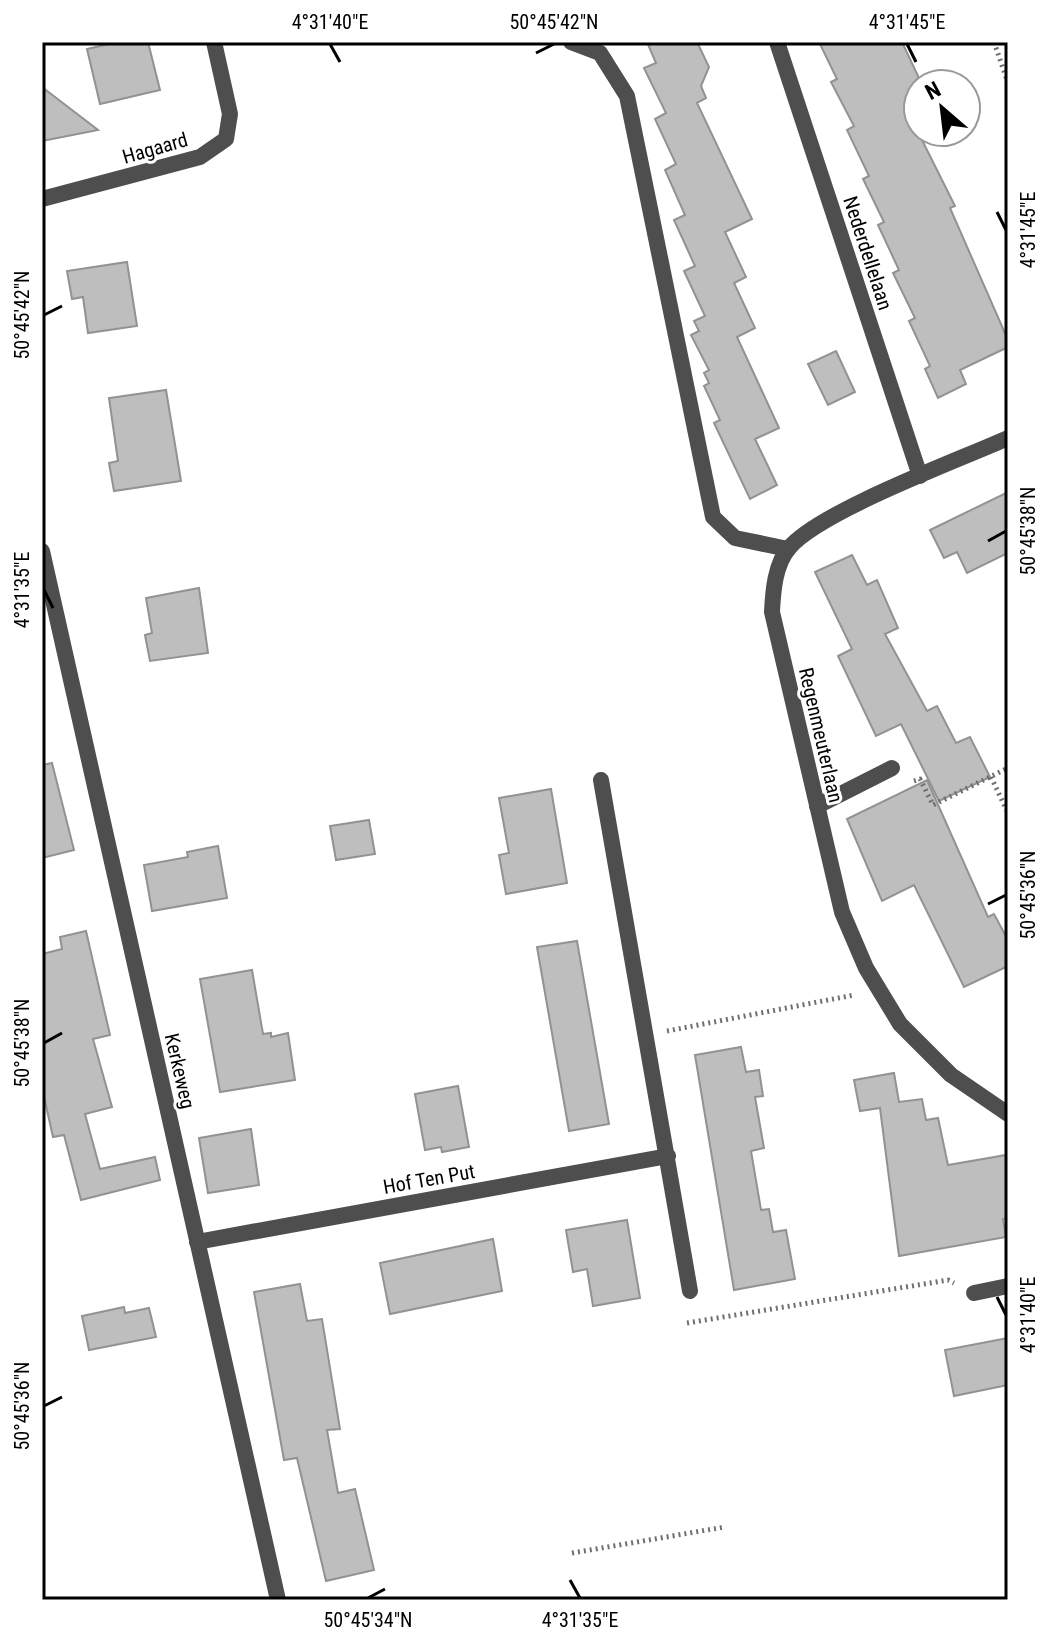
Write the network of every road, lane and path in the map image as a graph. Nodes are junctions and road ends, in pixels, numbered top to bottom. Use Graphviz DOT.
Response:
graph roads {
  1 [pos="214,42"];
  2 [pos="571,42"];
  3 [pos="777,42"];
  4 [pos="994,42"];
  5 [pos="1008,83"];
  6 [pos="42,199"];
  7 [pos="1008,438"];
  8 [pos="920,476"];
  9 [pos="788,549"];
  10 [pos="42,551"];
  11 [pos="892,768"];
  12 [pos="1008,768"];
  13 [pos="991,777"];
  14 [pos="601,780"];
  15 [pos="817,806"];
  16 [pos="1008,813"];
  17 [pos="821,1001"];
  18 [pos="646,1034"];
  19 [pos="1008,1114"];
  20 [pos="668,1156"];
  21 [pos="197,1242"];
  22 [pos="1008,1286"];
  23 [pos="690,1291"];
  24 [pos="974,1293"];
  25 [pos="687,1323"];
  26 [pos="725,1527"];
  27 [pos="572,1553"];
  28 [pos="278,1600"];
  1 -- 6 [label="street, Hagaard"];
  2 -- 9 [label="street"];
  3 -- 8 [label="street, Nederdellelaan"];
  4 -- 5 [label="path"];
  7 -- 8 [label="street, Regenmeuterlaan"];
  8 -- 9 [label="street, Regenmeuterlaan"];
  9 -- 15 [label="street, Regenmeuterlaan"];
  10 -- 21 [label="street, Kerkeweg"];
  11 -- 13 [label="path"];
  11 -- 15 [label="street"];
  12 -- 13 [label="path"];
  13 -- 16 [label="path"];
  14 -- 18 [label="street"];
  15 -- 19 [label="street, Regenmeuterlaan"];
  17 -- 18 [label="path"];
  18 -- 20 [label="street"];
  20 -- 21 [label="street, Hof Ten Put"];
  20 -- 23 [label="street"];
  21 -- 28 [label="street, Kerkeweg"];
  22 -- 24 [label="street"];
  24 -- 25 [label="path"];
  26 -- 27 [label="path"];
}
